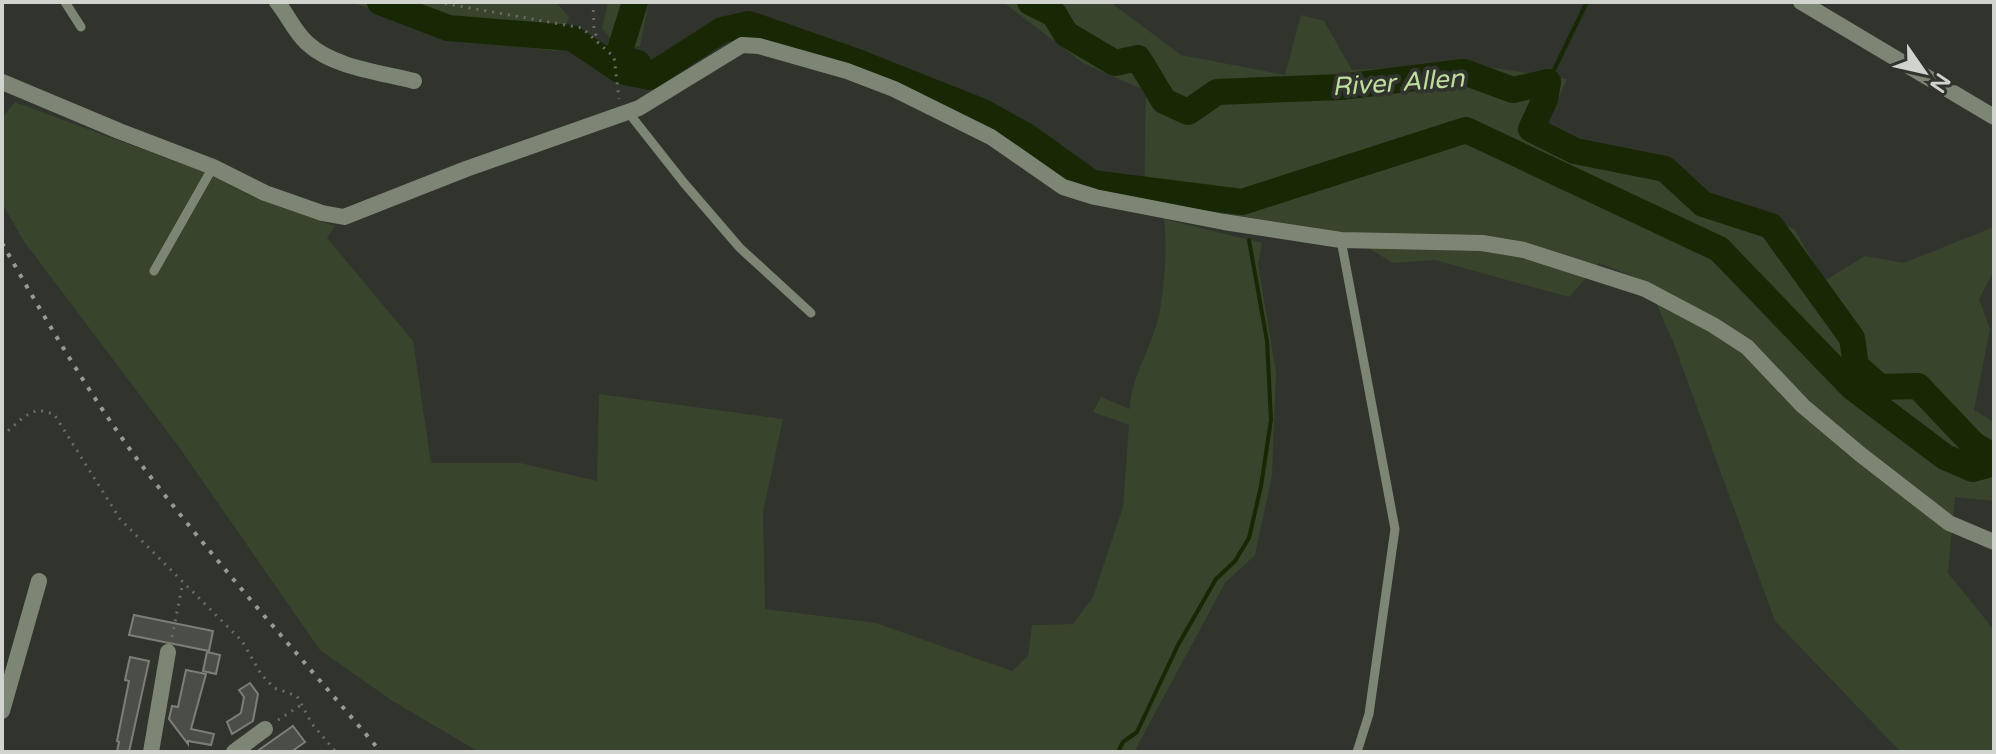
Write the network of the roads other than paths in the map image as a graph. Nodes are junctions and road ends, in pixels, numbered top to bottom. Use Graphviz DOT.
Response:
graph roads {
  1 [pos="65,2"];
  2 [pos="277,2"];
  3 [pos="1801,2"];
  4 [pos="81,27"];
  5 [pos="414,81"];
  6 [pos="2,82"];
  7 [pos="625,113"];
  8 [pos="1994,117"];
  9 [pos="213,167"];
  10 [pos="1341,240"];
  11 [pos="154,271"];
  12 [pos="811,313"];
  13 [pos="1994,542"];
  14 [pos="39,581"];
  15 [pos="168,652"];
  16 [pos="2,711"];
  17 [pos="265,729"];
  18 [pos="237,751"];
  19 [pos="153,752"];
  20 [pos="1357,752"];
  1 -- 4 [label="lane"];
  2 -- 5 [label="street"];
  3 -- 8 [label="street"];
  6 -- 9 [label="street"];
  7 -- 9 [label="street"];
  7 -- 10 [label="street"];
  7 -- 12 [label="lane"];
  9 -- 11 [label="lane"];
  10 -- 13 [label="street"];
  10 -- 20 [label="lane"];
  14 -- 16 [label="street"];
  15 -- 19 [label="street"];
  17 -- 18 [label="street"];
}
